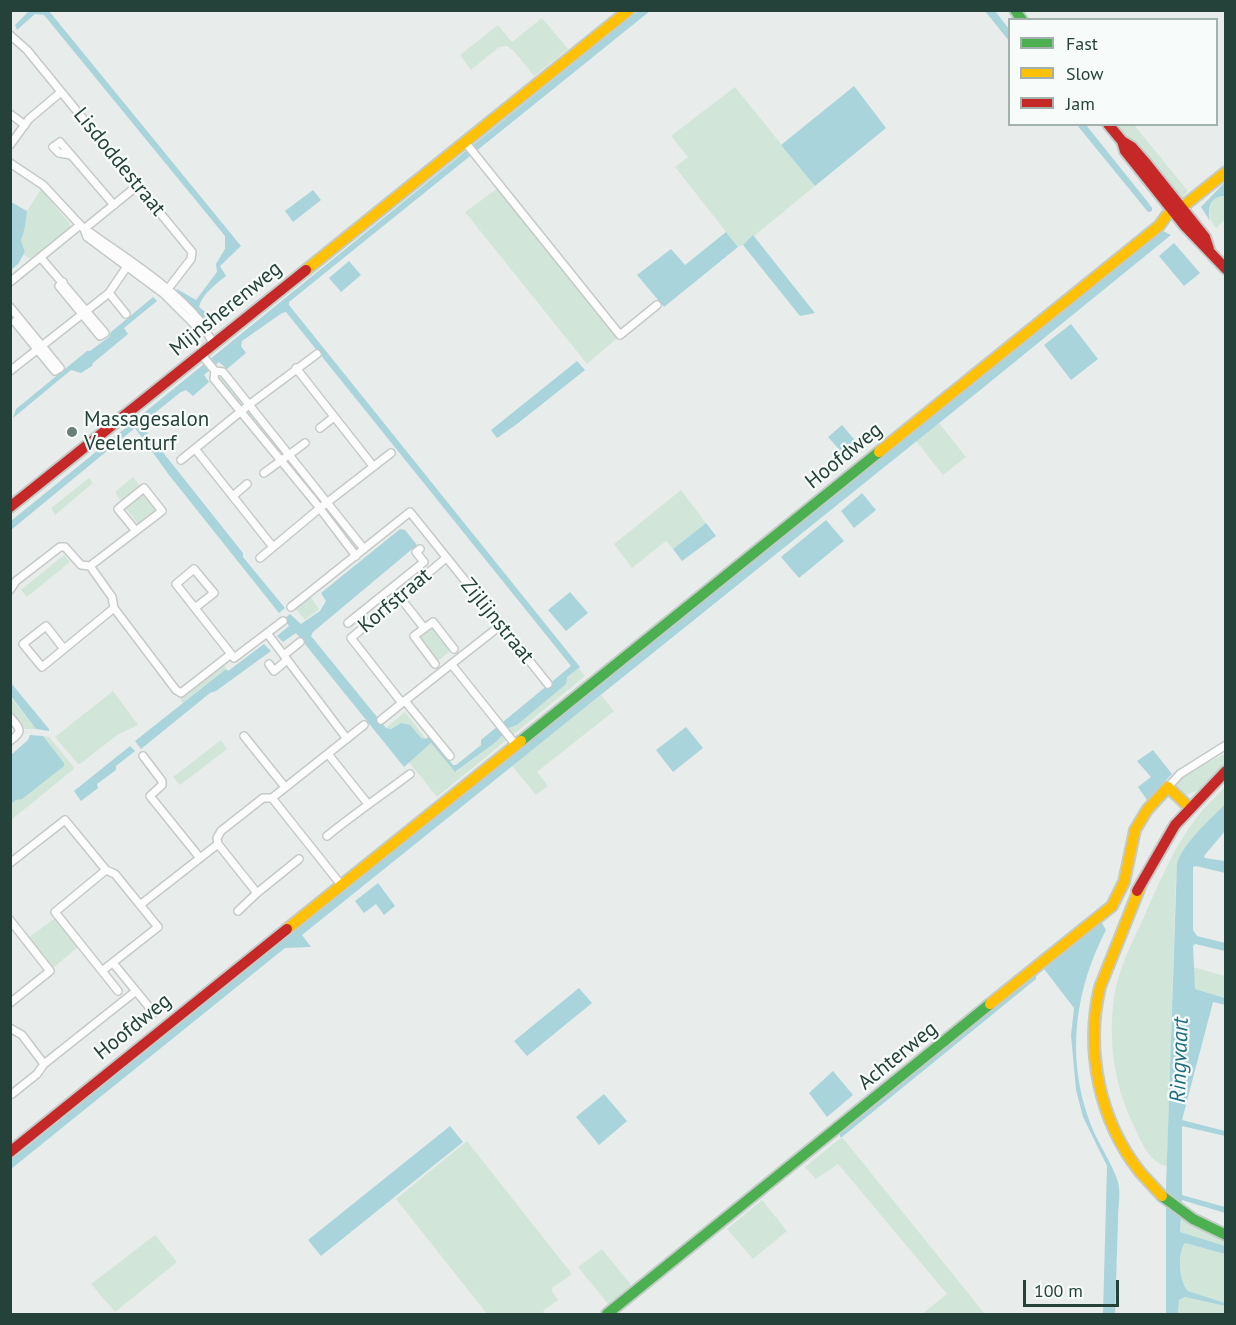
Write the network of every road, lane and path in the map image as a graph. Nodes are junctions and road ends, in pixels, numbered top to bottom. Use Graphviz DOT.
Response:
graph roads {
  1 [pos="628,10"];
  2 [pos="10,35"];
  3 [pos="61,92"];
  4 [pos="10,114"];
  5 [pos="25,125"];
  6 [pos="1110,126"];
  7 [pos="467,144"];
  8 [pos="10,145"];
  9 [pos="71,155"];
  10 [pos="10,163"];
  11 [pos="1226,172"];
  12 [pos="137,186"];
  13 [pos="114,205"];
  14 [pos="1177,212"];
  15 [pos="82,227"];
  16 [pos="41,258"];
  17 [pos="128,264"];
  18 [pos="1226,269"];
  19 [pos="10,282"];
  20 [pos="166,292"];
  21 [pos="108,293"];
  22 [pos="657,305"];
  23 [pos="10,307"];
  24 [pos="84,312"];
  25 [pos="126,314"];
  26 [pos="214,344"];
  27 [pos="40,347"];
  28 [pos="317,354"];
  29 [pos="203,356"];
  30 [pos="296,368"];
  31 [pos="215,370"];
  32 [pos="10,371"];
  33 [pos="250,404"];
  34 [pos="240,412"];
  35 [pos="334,417"];
  36 [pos="320,428"];
  37 [pos="305,443"];
  38 [pos="196,450"];
  39 [pos="391,453"];
  40 [pos="290,454"];
  41 [pos="182,460"];
  42 [pos="281,460"];
  43 [pos="373,466"];
  44 [pos="264,473"];
  45 [pos="247,484"];
  46 [pos="233,496"];
  47 [pos="328,502"];
  48 [pos="10,507"];
  49 [pos="320,508"];
  50 [pos="136,531"];
  51 [pos="273,547"];
  52 [pos="364,549"];
  53 [pos="420,549"];
  54 [pos="356,556"];
  55 [pos="260,558"];
  56 [pos="446,558"];
  57 [pos="90,566"];
  58 [pos="10,590"];
  59 [pos="399,596"];
  60 [pos="114,608"];
  61 [pos="195,608"];
  62 [pos="291,608"];
  63 [pos="283,621"];
  64 [pos="348,623"];
  65 [pos="501,625"];
  66 [pos="424,628"];
  67 [pos="267,633"];
  68 [pos="300,642"];
  69 [pos="64,649"];
  70 [pos="454,649"];
  71 [pos="231,654"];
  72 [pos="285,658"];
  73 [pos="269,664"];
  74 [pos="435,664"];
  75 [pos="452,665"];
  76 [pos="548,684"];
  77 [pos="404,702"];
  78 [pos="10,717"];
  79 [pos="381,720"];
  80 [pos="364,725"];
  81 [pos="244,736"];
  82 [pos="347,739"];
  83 [pos="10,741"];
  84 [pos="515,744"];
  85 [pos="1226,745"];
  86 [pos="328,754"];
  87 [pos="143,756"];
  88 [pos="450,756"];
  89 [pos="1226,771"];
  90 [pos="410,774"];
  91 [pos="285,787"];
  92 [pos="1165,790"];
  93 [pos="272,798"];
  94 [pos="368,804"];
  95 [pos="1188,811"];
  96 [pos="327,836"];
  97 [pos="218,844"];
  98 [pos="200,858"];
  99 [pos="299,859"];
  100 [pos="10,863"];
  101 [pos="106,870"];
  102 [pos="340,884"];
  103 [pos="257,893"];
  104 [pos="140,905"];
  105 [pos="238,911"];
  106 [pos="10,920"];
  107 [pos="113,963"];
  108 [pos="102,971"];
  109 [pos="118,991"];
  110 [pos="136,991"];
  111 [pos="10,1003"];
  112 [pos="154,1013"];
  113 [pos="11,1029"];
  114 [pos="44,1064"];
  115 [pos="12,1094"];
  116 [pos="10,1150"];
  117 [pos="1226,1235"];
  118 [pos="607,1314"];
  1 -- 7 [label="main road, Mijnsherenweg"];
  2 -- 3 [label="street, Lisdoddestraat"];
  3 -- 5 [label="street"];
  3 -- 12 [label="street, Lisdoddestraat"];
  4 -- 5 [label="street"];
  5 -- 8 [label="street"];
  6 -- 14 [label="main road"];
  7 -- 22 [label="street"];
  7 -- 26 [label="main road, Mijnsherenweg"];
  9 -- 13 [label="street"];
  10 -- 15 [label="street"];
  11 -- 14 [label="main road, Hoofdweg"];
  12 -- 13 [label="street"];
  12 -- 20 [label="street, Lisdoddestraat"];
  13 -- 15 [label="street"];
  14 -- 18 [label="main road"];
  14 -- 84 [label="main road, Hoofdweg"];
  15 -- 16 [label="street"];
  15 -- 17 [label="street"];
  16 -- 19 [label="street"];
  16 -- 24 [label="street"];
  17 -- 20 [label="street"];
  17 -- 21 [label="street"];
  20 -- 26 [label="street"];
  21 -- 24 [label="street"];
  21 -- 25 [label="street"];
  23 -- 27 [label="street"];
  24 -- 27 [label="street"];
  26 -- 29 [label="main road, Mijnsherenweg"];
  27 -- 32 [label="street"];
  28 -- 30 [label="street"];
  29 -- 31 [label="street"];
  29 -- 48 [label="main road, Mijnsherenweg"];
  30 -- 33 [label="street"];
  30 -- 35 [label="street"];
  31 -- 33 [label="street"];
  31 -- 34 [label="street"];
  33 -- 34 [label="street"];
  33 -- 40 [label="street"];
  34 -- 38 [label="street"];
  34 -- 42 [label="street"];
  35 -- 36 [label="street"];
  35 -- 43 [label="street"];
  37 -- 40 [label="street"];
  38 -- 41 [label="street"];
  38 -- 46 [label="street"];
  39 -- 43 [label="street"];
  40 -- 42 [label="street"];
  40 -- 47 [label="street"];
  42 -- 44 [label="street"];
  42 -- 49 [label="street"];
  43 -- 47 [label="street"];
  45 -- 46 [label="street"];
  46 -- 51 [label="street"];
  47 -- 49 [label="street"];
  47 -- 52 [label="street"];
  49 -- 51 [label="street"];
  49 -- 54 [label="street"];
  50 -- 50 [label="street"];
  50 -- 57 [label="street"];
  51 -- 55 [label="street"];
  52 -- 54 [label="street"];
  52 -- 56 [label="street, Zijlijnstraat"];
  53 -- 64 [label="street"];
  54 -- 62 [label="street"];
  56 -- 59 [label="street, Korfstraat"];
  56 -- 65 [label="street, Zijlijnstraat"];
  57 -- 58 [label="street"];
  57 -- 60 [label="street"];
  59 -- 66 [label="street"];
  59 -- 77 [label="street, Korfstraat"];
  60 -- 69 [label="street"];
  60 -- 71 [label="street"];
  61 -- 61 [label="street"];
  61 -- 71 [label="street"];
  63 -- 67 [label="street"];
  65 -- 75 [label="street"];
  65 -- 76 [label="street, Zijlijnstraat"];
  66 -- 70 [label="street"];
  66 -- 74 [label="street"];
  67 -- 71 [label="street"];
  67 -- 72 [label="street"];
  68 -- 72 [label="street"];
  69 -- 69 [label="street"];
  72 -- 73 [label="street"];
  72 -- 82 [label="street"];
  75 -- 77 [label="street"];
  75 -- 84 [label="street"];
  77 -- 79 [label="street"];
  77 -- 88 [label="street, Korfstraat"];
  78 -- 83 [label="street"];
  80 -- 82 [label="street"];
  81 -- 91 [label="street"];
  82 -- 86 [label="street"];
  84 -- 102 [label="main road, Hoofdweg"];
  85 -- 92 [label="street, Achterweg"];
  86 -- 91 [label="street"];
  86 -- 94 [label="street"];
  87 -- 98 [label="street"];
  89 -- 95 [label="main road"];
  90 -- 94 [label="street"];
  91 -- 93 [label="street"];
  92 -- 95 [label="main road"];
  92 -- 118 [label="main road, Achterweg"];
  93 -- 97 [label="street"];
  93 -- 102 [label="street"];
  94 -- 96 [label="street"];
  95 -- 117 [label="main road"];
  97 -- 98 [label="street"];
  97 -- 103 [label="street"];
  98 -- 104 [label="street"];
  99 -- 103 [label="street"];
  100 -- 101 [label="street"];
  101 -- 104 [label="street"];
  101 -- 108 [label="street"];
  102 -- 116 [label="main road, Hoofdweg"];
  103 -- 105 [label="street"];
  104 -- 107 [label="street"];
  106 -- 111 [label="street"];
  107 -- 108 [label="street"];
  107 -- 110 [label="street"];
  108 -- 109 [label="street"];
  110 -- 112 [label="street"];
  110 -- 114 [label="street"];
  113 -- 114 [label="street"];
  114 -- 115 [label="street"];
}
